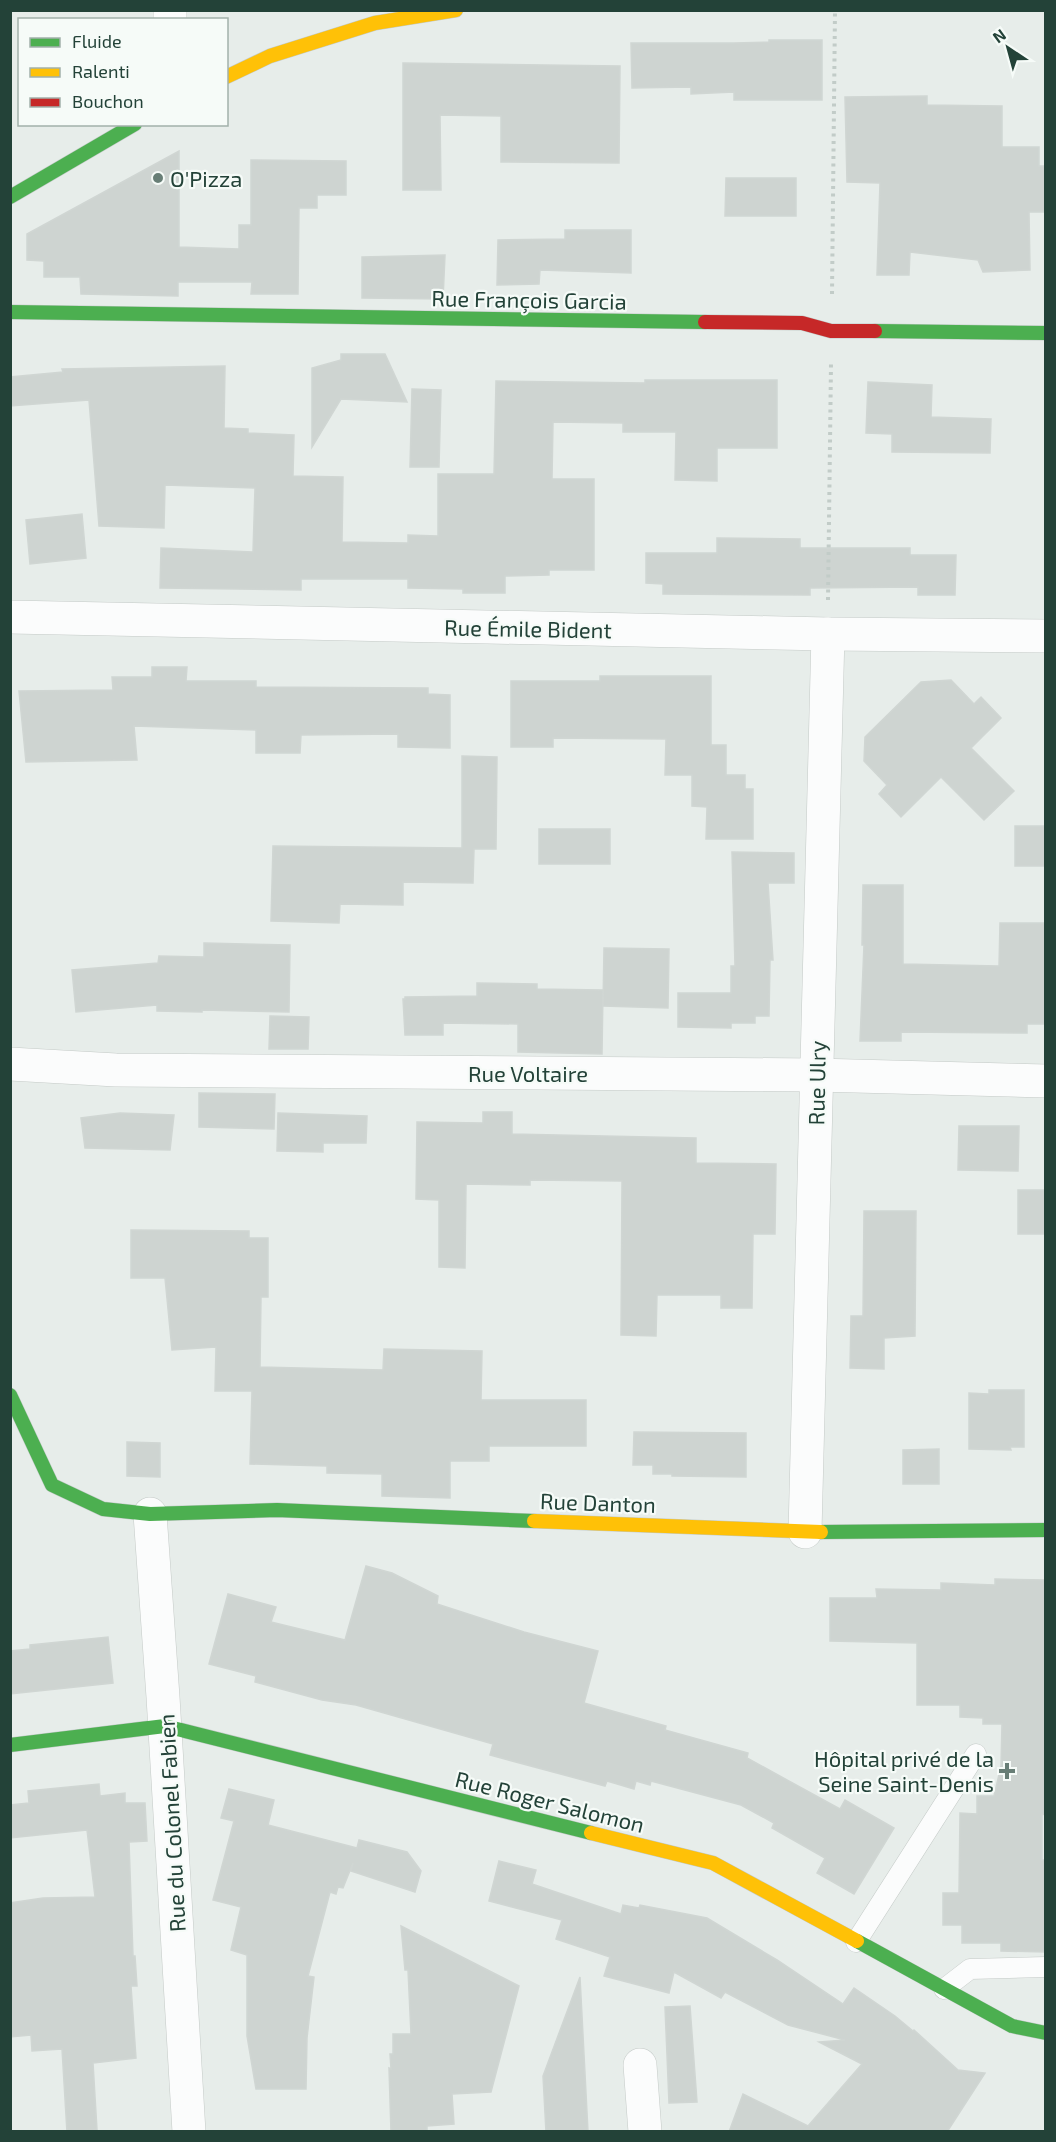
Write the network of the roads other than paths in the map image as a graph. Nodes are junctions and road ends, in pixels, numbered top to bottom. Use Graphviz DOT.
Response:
graph roads {
  1 [pos="456,10"];
  2 [pos="228,76"];
  3 [pos="132,126"];
  4 [pos="10,197"];
  5 [pos="10,312"];
  6 [pos="1046,333"];
  7 [pos="10,617"];
  8 [pos="828,634"];
  9 [pos="1046,636"];
  10 [pos="14,1064"];
  11 [pos="816,1075"];
  12 [pos="1046,1081"];
  13 [pos="10,1395"];
  14 [pos="150,1514"];
  15 [pos="1046,1530"];
  16 [pos="805,1532"];
  17 [pos="165,1726"];
  18 [pos="10,1745"];
  19 [pos="976,1754"];
  20 [pos="856,1942"];
  21 [pos="1046,1967"];
  22 [pos="944,1989"];
  23 [pos="1046,2033"];
  24 [pos="640,2065"];
  25 [pos="189,2132"];
  26 [pos="645,2132"];
  1 -- 2 [label="street"];
  3 -- 4 [label="street"];
  5 -- 6 [label="street, Rue François Garcia"];
  7 -- 8 [label="street, Rue Émile Bident"];
  8 -- 9 [label="street, Rue Émile Bident"];
  8 -- 11 [label="street, Rue Ulry"];
  10 -- 11 [label="street, Rue Voltaire"];
  11 -- 12 [label="street, Rue Voltaire"];
  11 -- 16 [label="street, Rue Ulry"];
  13 -- 14 [label="street, Rue Danton"];
  14 -- 16 [label="street, Rue Danton"];
  14 -- 17 [label="street, Rue du Colonel Fabien"];
  15 -- 16 [label="street, Rue Danton"];
  17 -- 18 [label="street, Rue Roger Salomon"];
  17 -- 20 [label="street, Rue Roger Salomon"];
  17 -- 25 [label="street, Rue du Colonel Fabien"];
  19 -- 20 [label="lane"];
  20 -- 22 [label="street, Rue Roger Salomon"];
  21 -- 22 [label="lane"];
  22 -- 23 [label="street, Rue Roger Salomon"];
  24 -- 26 [label="street"];
}
